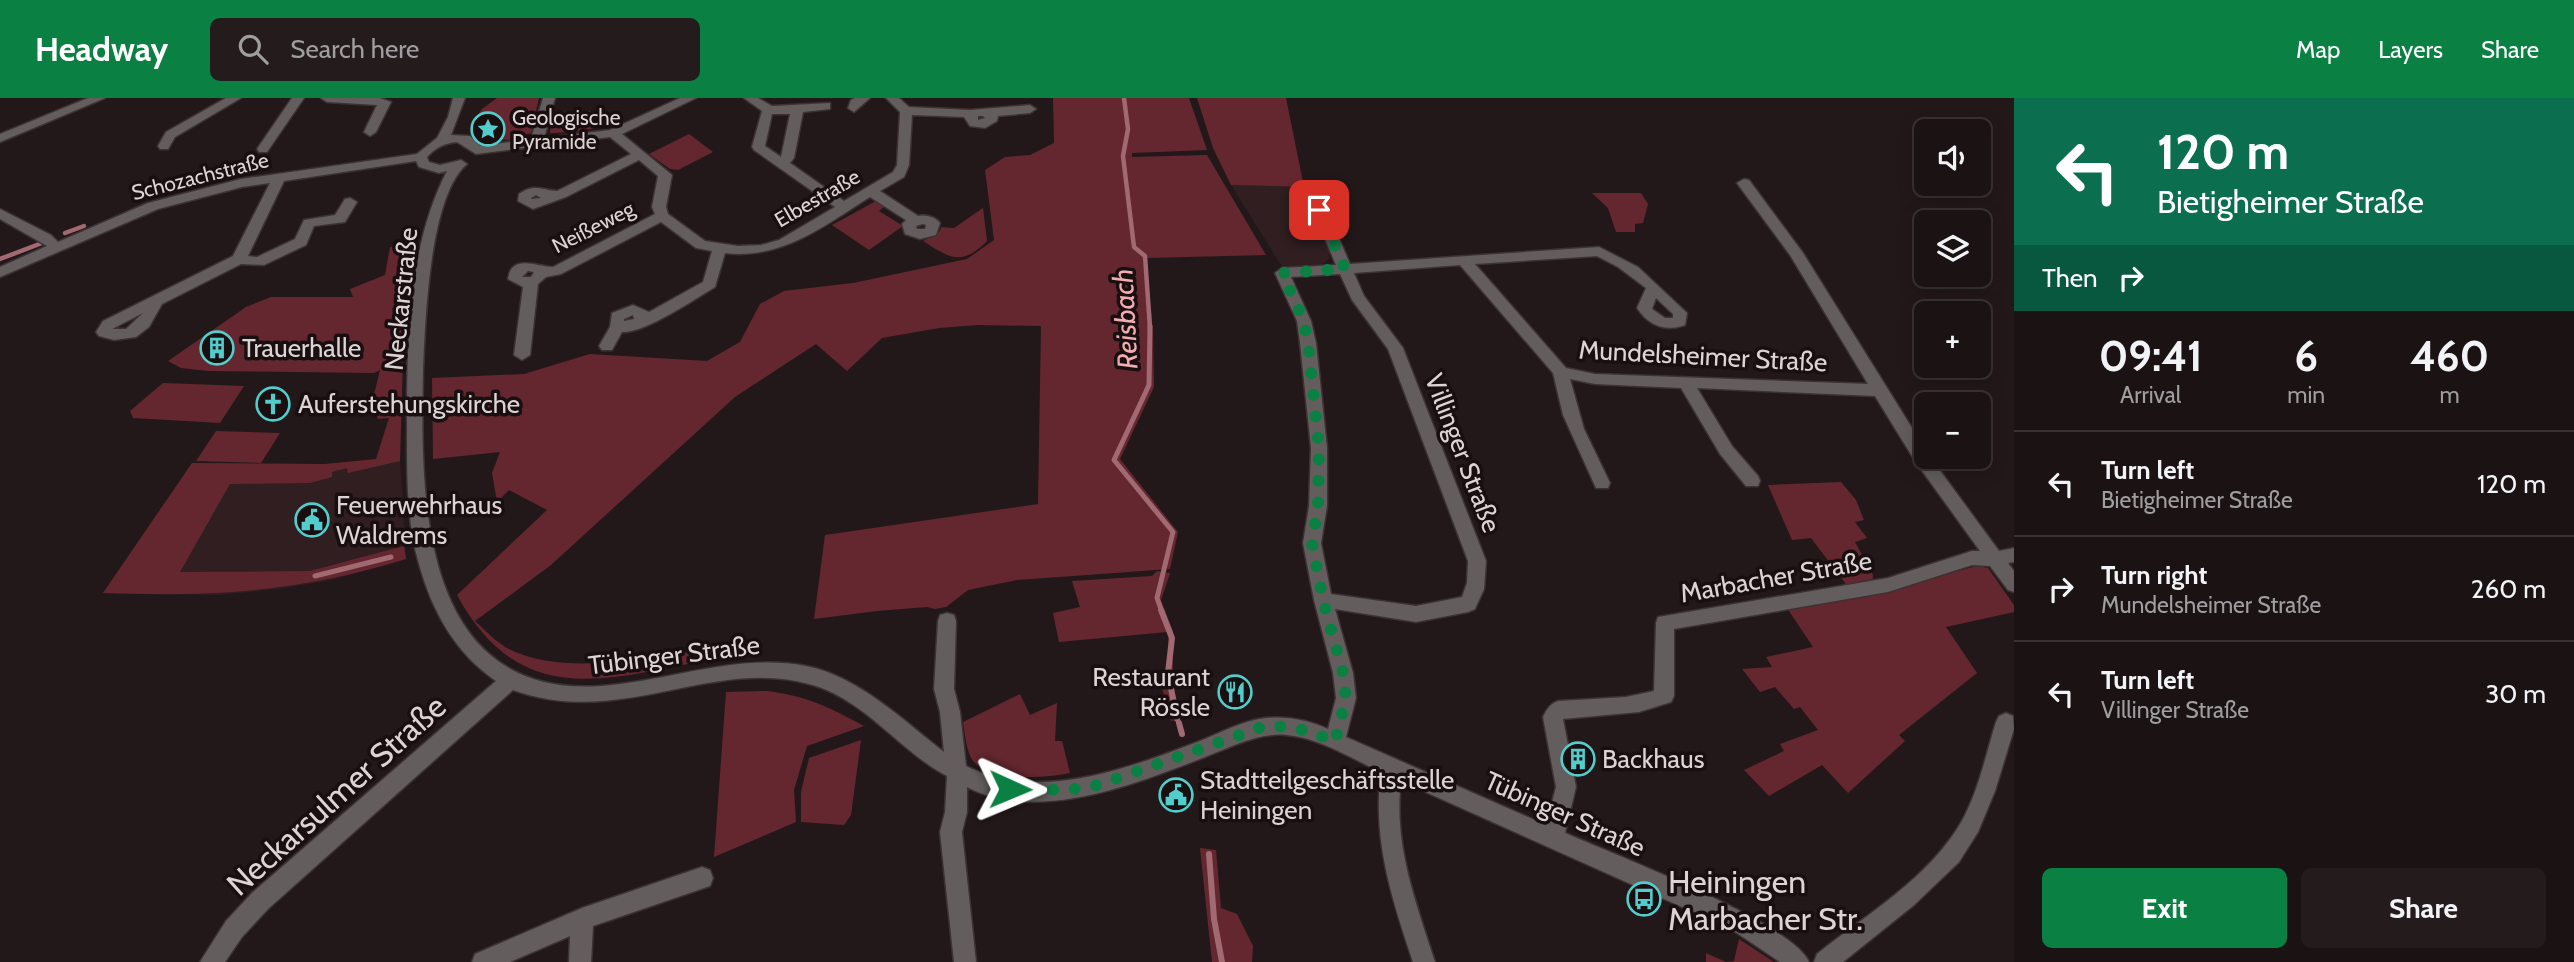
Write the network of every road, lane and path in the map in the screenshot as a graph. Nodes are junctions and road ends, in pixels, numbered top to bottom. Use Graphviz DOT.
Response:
graph roads {
  1 [pos="99,98"];
  2 [pos="235,98"];
  3 [pos="298,98"];
  4 [pos="327,98"];
  5 [pos="459,98"];
  6 [pos="550,98"];
  7 [pos="690,98"];
  8 [pos="750,98"];
  9 [pos="864,98"];
  10 [pos="892,98"];
  11 [pos="826,106"];
  12 [pos="854,108"];
  13 [pos="791,109"];
  14 [pos="1030,109"];
  15 [pos="769,110"];
  16 [pos="906,111"];
  17 [pos="454,117"];
  18 [pos="370,132"];
  19 [pos="612,133"];
  20 [pos="0,138"];
  21 [pos="464,139"];
  22 [pos="442,141"];
  23 [pos="537,143"];
  24 [pos="164,146"];
  25 [pos="264,149"];
  26 [pos="476,150"];
  27 [pos="641,154"];
  28 [pos="425,162"];
  29 [pos="783,163"];
  30 [pos="456,166"];
  31 [pos="279,177"];
  32 [pos="1744,183"];
  33 [pos="442,188"];
  34 [pos="872,191"];
  35 [pos="1313,194"];
  36 [pos="350,202"];
  37 [pos="532,207"];
  38 [pos="844,207"];
  39 [pos="0,213"];
  40 [pos="663,216"];
  41 [pos="915,220"];
  42 [pos="56,247"];
  43 [pos="719,249"];
  44 [pos="526,250"];
  45 [pos="239,259"];
  46 [pos="1465,262"];
  47 [pos="1345,269"];
  48 [pos="0,272"];
  49 [pos="536,277"];
  50 [pos="1653,288"];
  51 [pos="157,299"];
  52 [pos="607,346"];
  53 [pos="522,355"];
  54 [pos="1561,372"];
  55 [pos="1685,382"];
  56 [pos="1877,390"];
  57 [pos="1752,481"];
  58 [pos="1602,483"];
  59 [pos="2005,557"];
  60 [pos="2014,585"];
  61 [pos="1323,600"];
  62 [pos="947,621"];
  63 [pos="510,681"];
  64 [pos="2006,722"];
  65 [pos="1335,742"];
  66 [pos="1392,769"];
  67 [pos="957,773"];
  68 [pos="1553,838"];
  69 [pos="702,878"];
  70 [pos="582,919"];
  71 [pos="211,962"];
  72 [pos="483,962"];
  73 [pos="580,962"];
  74 [pos="965,962"];
  75 [pos="1423,962"];
  76 [pos="1798,962"];
  77 [pos="1825,962"];
  1 -- 20 [label="street"];
  2 -- 24 [label="street"];
  3 -- 25 [label="street"];
  4 -- 18 [label="street"];
  5 -- 17 [label="street"];
  6 -- 23 [label="street"];
  7 -- 19 [label="street"];
  8 -- 15 [label="street"];
  9 -- 12 [label="street"];
  10 -- 16 [label="street"];
  11 -- 13 [label="street"];
  13 -- 15 [label="street"];
  13 -- 29 [label="street"];
  14 -- 16 [label="street"];
  15 -- 29 [label="street"];
  16 -- 34 [label="street, Elbestraße"];
  17 -- 21 [label="street"];
  17 -- 22 [label="street"];
  19 -- 23 [label="street"];
  19 -- 27 [label="street"];
  21 -- 22 [label="street"];
  21 -- 26 [label="street"];
  22 -- 28 [label="street"];
  23 -- 26 [label="street"];
  26 -- 30 [label="street, Neckarstraße"];
  27 -- 37 [label="street"];
  27 -- 40 [label="street"];
  28 -- 30 [label="street, Schozachstraße"];
  28 -- 31 [label="street, Schozachstraße"];
  28 -- 33 [label="street"];
  29 -- 38 [label="street"];
  30 -- 33 [label="street, Neckarstraße"];
  31 -- 42 [label="street, Schozachstraße"];
  31 -- 45 [label="street"];
  32 -- 56 [label="street"];
  33 -- 63 [label="street, Neckarstraße"];
  34 -- 38 [label="street, Elbestraße"];
  34 -- 41 [label="street"];
  35 -- 47 [label="street, Villinger Straße"];
  36 -- 45 [label="street"];
  38 -- 43 [label="street, Elbestraße"];
  39 -- 42 [label="street"];
  40 -- 43 [label="street, Elbestraße"];
  40 -- 49 [label="street, Neißeweg"];
  42 -- 48 [label="street, Schozachstraße"];
  43 -- 52 [label="street"];
  44 -- 49 [label="street, Neißeweg"];
  45 -- 51 [label="street"];
  46 -- 47 [label="street"];
  46 -- 50 [label="street"];
  46 -- 54 [label="street, Mundelsheimer Straße"];
  47 -- 61 [label="street"];
  47 -- 61 [label="street, Villinger Straße"];
  49 -- 53 [label="street, Neißeweg"];
  54 -- 55 [label="street, Mundelsheimer Straße"];
  54 -- 58 [label="street"];
  55 -- 56 [label="street, Mundelsheimer Straße"];
  55 -- 57 [label="street"];
  56 -- 59 [label="street"];
  59 -- 60 [label="street"];
  59 -- 68 [label="street, Marbacher Straße"];
  61 -- 65 [label="street"];
  62 -- 67 [label="street"];
  63 -- 67 [label="street, Tübinger Straße"];
  63 -- 71 [label="street, Neckarsulmer Straße"];
  64 -- 77 [label="street"];
  65 -- 66 [label="street, Tübinger Straße"];
  65 -- 67 [label="street, Tübinger Straße"];
  66 -- 68 [label="street, Tübinger Straße"];
  66 -- 75 [label="street"];
  67 -- 74 [label="street"];
  68 -- 76 [label="street, Tübinger Straße"];
  69 -- 70 [label="street"];
  70 -- 72 [label="street"];
  70 -- 73 [label="street"];
}
